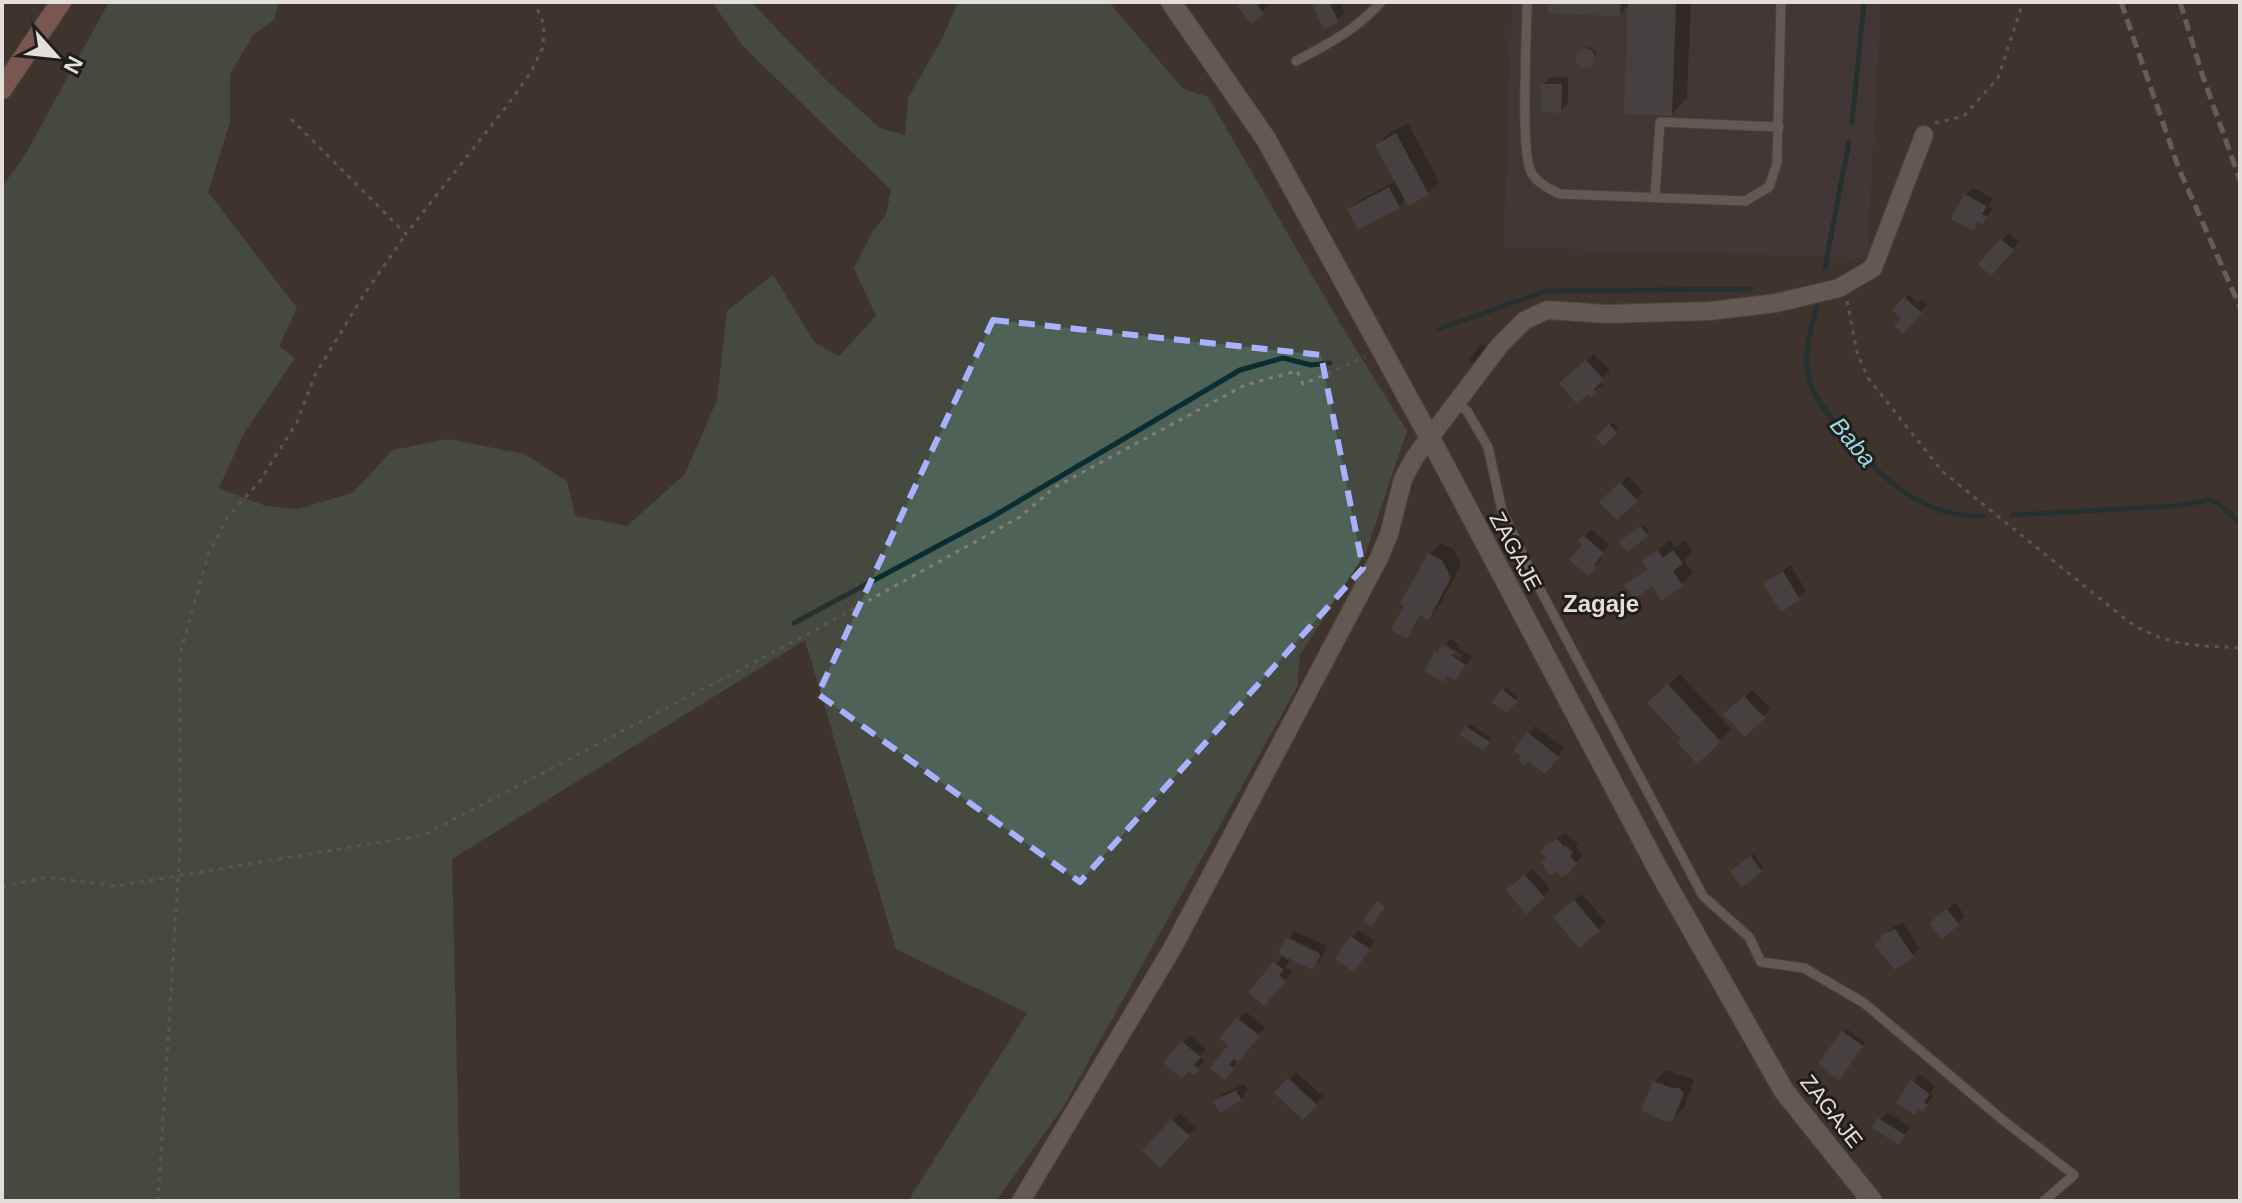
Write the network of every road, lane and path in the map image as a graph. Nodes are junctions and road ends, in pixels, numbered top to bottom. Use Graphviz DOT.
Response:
graph roads {
  1 [pos="44,2"];
  2 [pos="61,2"];
  3 [pos="534,2"];
  4 [pos="1171,2"];
  5 [pos="1381,2"];
  6 [pos="1527,2"];
  7 [pos="1781,2"];
  8 [pos="2023,2"];
  9 [pos="1296,61"];
  10 [pos="2,65"];
  11 [pos="2,89"];
  12 [pos="291,119"];
  13 [pos="1779,127"];
  14 [pos="1924,135"];
  15 [pos="1655,196"];
  16 [pos="406,234"];
  17 [pos="1839,288"];
  18 [pos="1380,351"];
  19 [pos="1456,403"];
  20 [pos="1430,438"];
  21 [pos="2240,648"];
  22 [pos="178,876"];
  23 [pos="2,887"];
  24 [pos="158,1201"];
  25 [pos="1021,1201"];
  26 [pos="1872,1201"];
  27 [pos="2044,1201"];
  1 -- 10 [label="main road"];
  2 -- 11 [label="main road"];
  3 -- 16 [label="path"];
  4 -- 18 [label="main road, ZAGAJE"];
  5 -- 9 [label="lane"];
  6 -- 15 [label="lane"];
  7 -- 13 [label="lane"];
  8 -- 14 [label="path"];
  12 -- 16 [label="path"];
  13 -- 15 [label="lane"];
  13 -- 15 [label="lane"];
  14 -- 17 [label="street"];
  16 -- 22 [label="path"];
  17 -- 19 [label="street"];
  17 -- 21 [label="path"];
  18 -- 20 [label="main road, ZAGAJE"];
  18 -- 22 [label="path"];
  19 -- 20 [label="street"];
  19 -- 27 [label="lane"];
  20 -- 25 [label="street"];
  20 -- 26 [label="main road, ZAGAJE"];
  22 -- 23 [label="path"];
  22 -- 24 [label="path"];
}
